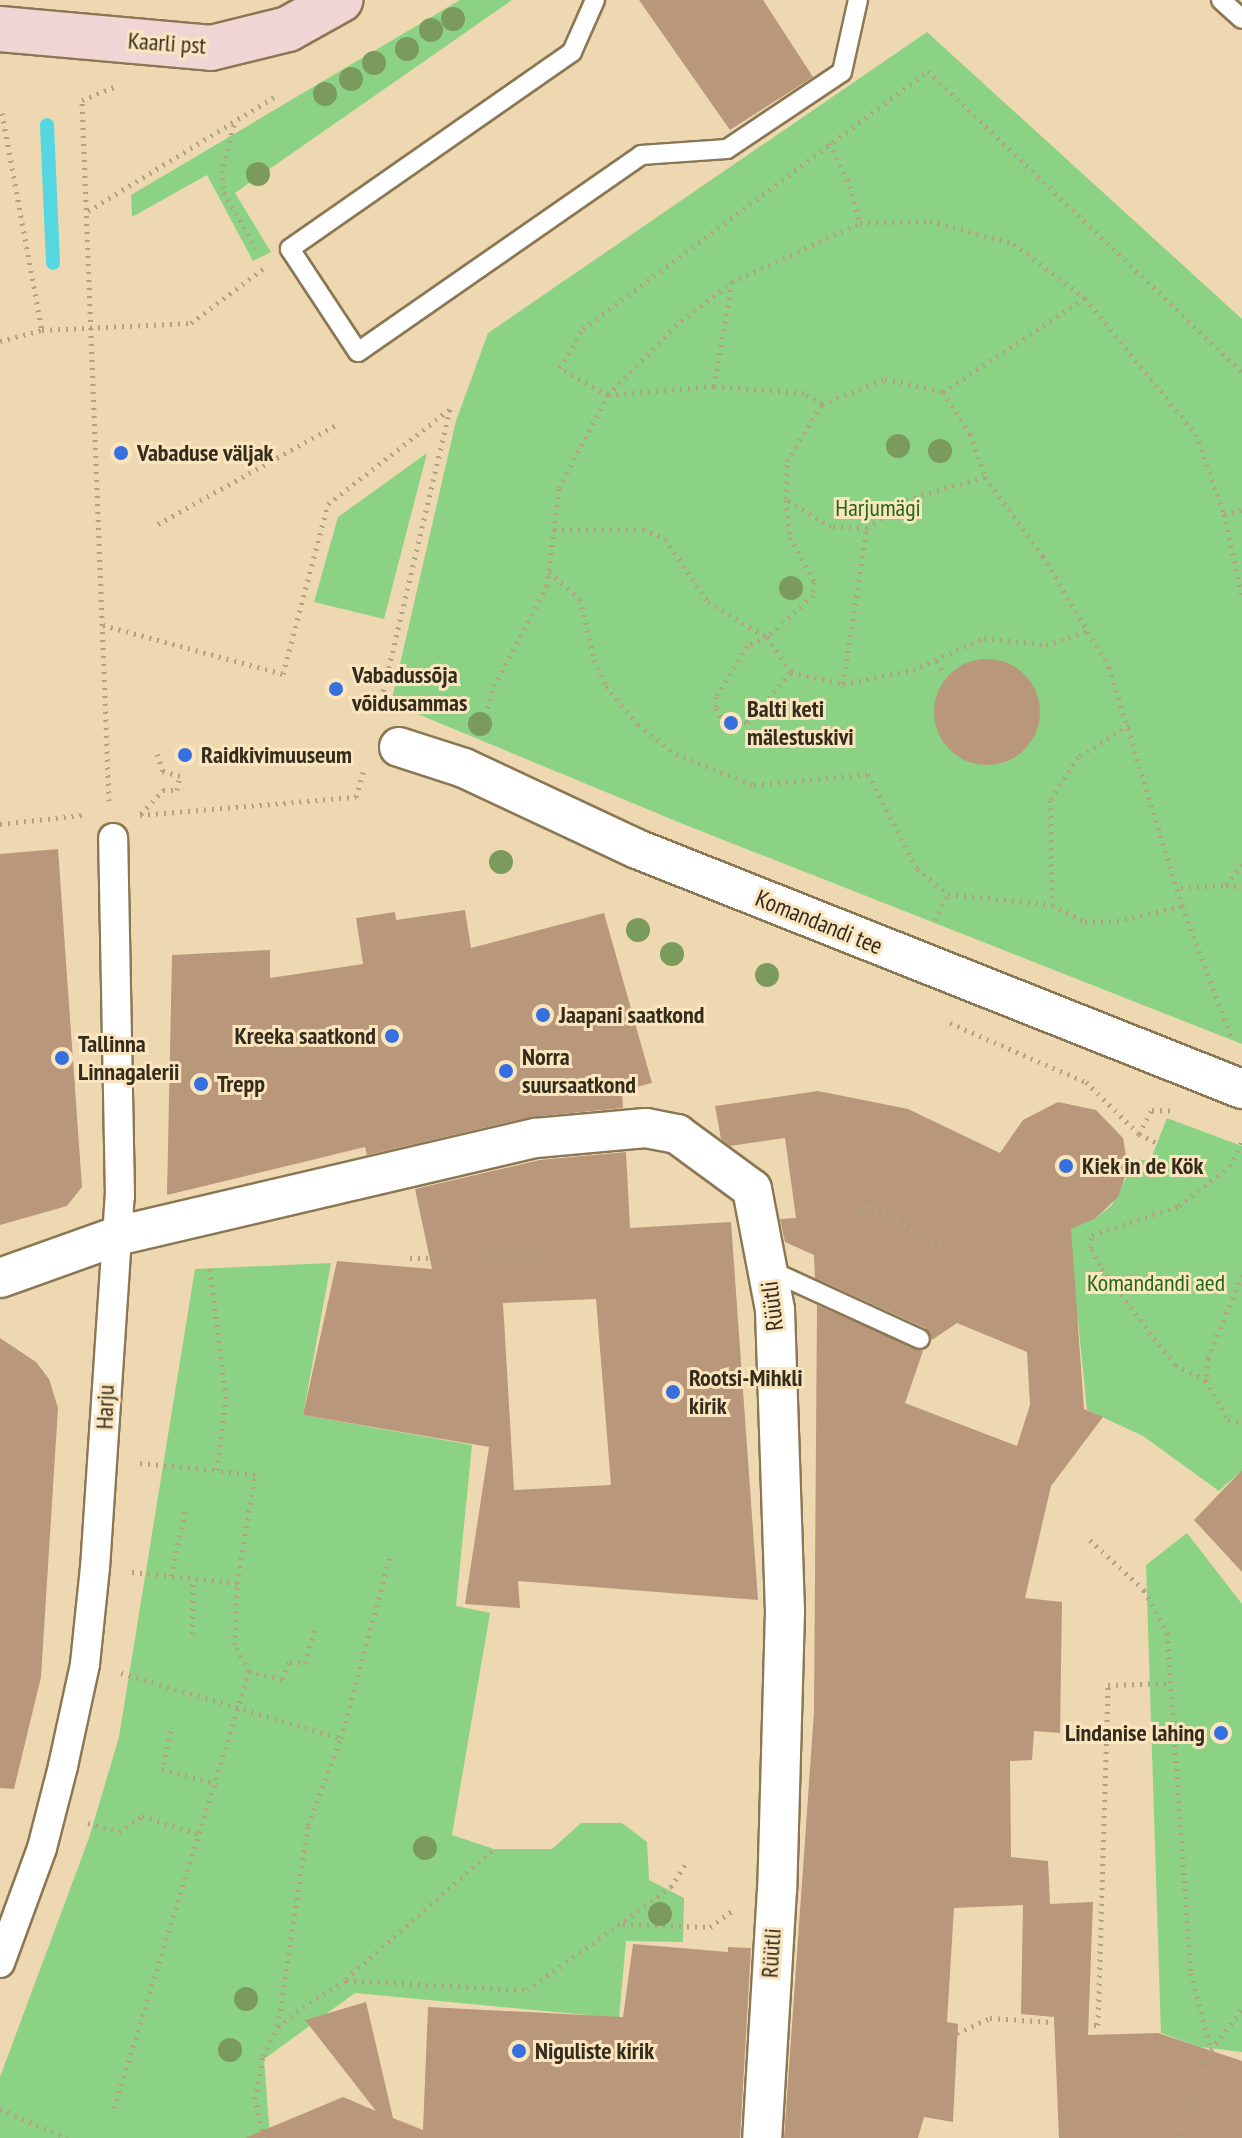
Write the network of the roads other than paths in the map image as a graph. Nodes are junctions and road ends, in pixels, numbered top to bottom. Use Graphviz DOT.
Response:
graph roads {
  1 [pos="340,0"];
  2 [pos="595,0"];
  3 [pos="858,0"];
  4 [pos="1221,0"];
  5 [pos="81,18"];
  6 [pos="1242,19"];
  7 [pos="0,29"];
  8 [pos="388,735"];
  9 [pos="111,825"];
  10 [pos="1242,1089"];
  11 [pos="117,1236"];
  12 [pos="767,1269"];
  13 [pos="0,1278"];
  14 [pos="920,1339"];
  15 [pos="0,1963"];
  16 [pos="762,2138"];
  1 -- 5 [label="main road, Kaarli pst"];
  2 -- 3 [label="lane"];
  4 -- 6 [label="lane"];
  5 -- 7 [label="main road"];
  8 -- 10 [label="street, Komandandi tee"];
  9 -- 11 [label="street, Harju"];
  11 -- 12 [label="street, Rüütli"];
  11 -- 13 [label="street, Rüütli"];
  11 -- 15 [label="street, Harju"];
  12 -- 14 [label="lane"];
  12 -- 16 [label="street, Rüütli"];
}
